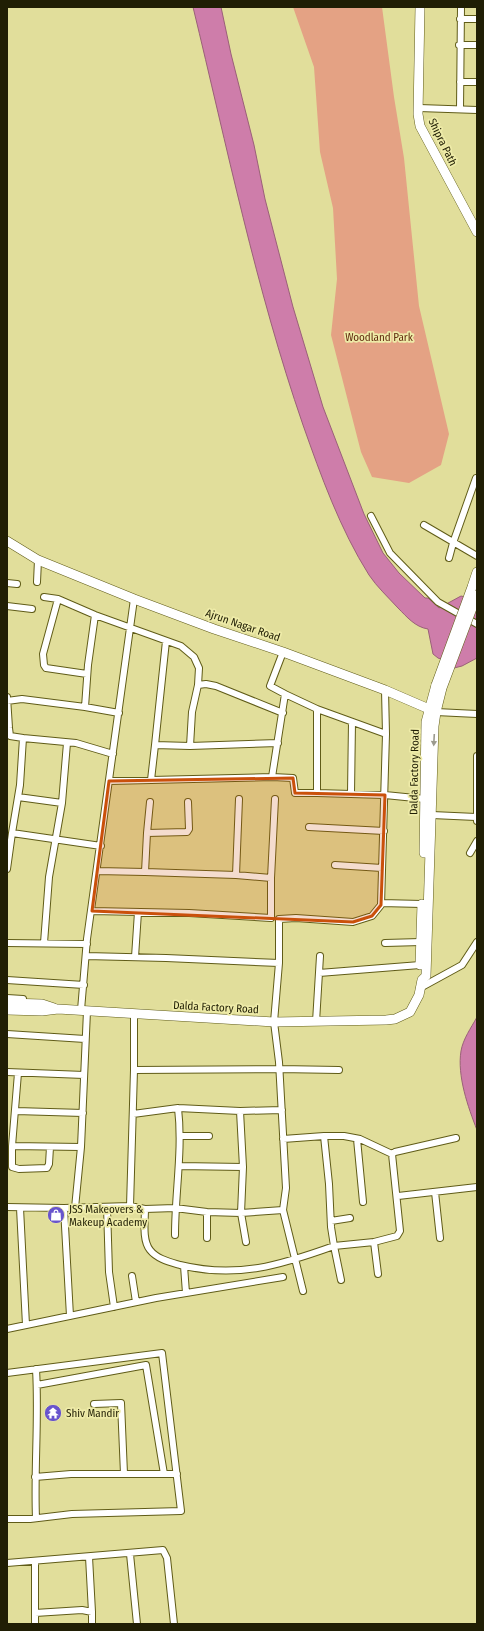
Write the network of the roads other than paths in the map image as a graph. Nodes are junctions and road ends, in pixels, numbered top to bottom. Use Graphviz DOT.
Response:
graph roads {
  1 [pos="420,7"];
  2 [pos="461,7"];
  3 [pos="460,19"];
  4 [pos="477,19"];
  5 [pos="477,45"];
  6 [pos="459,46"];
  7 [pos="460,82"];
  8 [pos="477,82"];
  9 [pos="419,108"];
  10 [pos="460,109"];
  11 [pos="477,110"];
  12 [pos="477,232"];
  13 [pos="476,478"];
  14 [pos="371,516"];
  15 [pos="424,525"];
  16 [pos="7,541"];
  17 [pos="453,543"];
  18 [pos="477,556"];
  19 [pos="449,558"];
  20 [pos="38,560"];
  21 [pos="477,572"];
  22 [pos="38,582"];
  23 [pos="7,583"];
  24 [pos="17,584"];
  25 [pos="477,595"];
  26 [pos="44,597"];
  27 [pos="58,599"];
  28 [pos="134,599"];
  29 [pos="7,606"];
  30 [pos="32,609"];
  31 [pos="95,615"];
  32 [pos="477,624"];
  33 [pos="130,628"];
  34 [pos="166,641"];
  35 [pos="283,652"];
  36 [pos="87,674"];
  37 [pos="198,685"];
  38 [pos="439,687"];
  39 [pos="385,690"];
  40 [pos="285,694"];
  41 [pos="7,697"];
  42 [pos="7,701"];
  43 [pos="84,707"];
  44 [pos="317,709"];
  45 [pos="432,710"];
  46 [pos="119,713"];
  47 [pos="283,713"];
  48 [pos="477,714"];
  49 [pos="352,722"];
  50 [pos="386,734"];
  51 [pos="9,737"];
  52 [pos="23,738"];
  53 [pos="67,742"];
  54 [pos="278,743"];
  55 [pos="155,745"];
  56 [pos="190,746"];
  57 [pos="113,754"];
  58 [pos="477,756"];
  59 [pos="477,761"];
  60 [pos="272,777"];
  61 [pos="151,780"];
  62 [pos="110,781"];
  63 [pos="317,793"];
  64 [pos="351,794"];
  65 [pos="385,795"];
  66 [pos="18,797"];
  67 [pos="238,799"];
  68 [pos="275,799"];
  69 [pos="425,799"];
  70 [pos="150,802"];
  71 [pos="188,802"];
  72 [pos="62,803"];
  73 [pos="432,815"];
  74 [pos="476,819"];
  75 [pos="309,827"];
  76 [pos="384,831"];
  77 [pos="147,832"];
  78 [pos="12,833"];
  79 [pos="56,839"];
  80 [pos="477,841"];
  81 [pos="101,846"];
  82 [pos="470,853"];
  83 [pos="335,865"];
  84 [pos="382,868"];
  85 [pos="7,869"];
  86 [pos="97,871"];
  87 [pos="145,872"];
  88 [pos="236,875"];
  89 [pos="271,878"];
  90 [pos="381,903"];
  91 [pos="422,904"];
  92 [pos="92,911"];
  93 [pos="138,912"];
  94 [pos="271,918"];
  95 [pos="279,919"];
  96 [pos="421,942"];
  97 [pos="477,942"];
  98 [pos="7,943"];
  99 [pos="44,943"];
  100 [pos="385,943"];
  101 [pos="87,944"];
  102 [pos="86,956"];
  103 [pos="320,956"];
  104 [pos="135,957"];
  105 [pos="278,963"];
  106 [pos="420,965"];
  107 [pos="319,973"];
  108 [pos="7,980"];
  109 [pos="421,984"];
  110 [pos="84,985"];
  111 [pos="7,998"];
  112 [pos="7,1003"];
  113 [pos="42,1007"];
  114 [pos="7,1010"];
  115 [pos="84,1011"];
  116 [pos="7,1014"];
  117 [pos="134,1015"];
  118 [pos="274,1022"];
  119 [pos="316,1022"];
  120 [pos="7,1034"];
  121 [pos="85,1039"];
  122 [pos="279,1069"];
  123 [pos="134,1070"];
  124 [pos="339,1070"];
  125 [pos="7,1072"];
  126 [pos="18,1073"];
  127 [pos="84,1075"];
  128 [pos="178,1108"];
  129 [pos="240,1110"];
  130 [pos="282,1110"];
  131 [pos="16,1111"];
  132 [pos="83,1113"];
  133 [pos="133,1114"];
  134 [pos="180,1136"];
  135 [pos="209,1136"];
  136 [pos="324,1136"];
  137 [pos="456,1138"];
  138 [pos="283,1139"];
  139 [pos="357,1139"];
  140 [pos="12,1146"];
  141 [pos="50,1147"];
  142 [pos="81,1147"];
  143 [pos="392,1154"];
  144 [pos="179,1166"];
  145 [pos="243,1167"];
  146 [pos="477,1187"];
  147 [pos="435,1192"];
  148 [pos="398,1196"];
  149 [pos="363,1202"];
  150 [pos="130,1206"];
  151 [pos="7,1207"];
  152 [pos="20,1208"];
  153 [pos="64,1208"];
  154 [pos="75,1208"];
  155 [pos="107,1208"];
  156 [pos="175,1208"];
  157 [pos="145,1209"];
  158 [pos="284,1210"];
  159 [pos="207,1212"];
  160 [pos="241,1213"];
  161 [pos="350,1218"];
  162 [pos="331,1221"];
  163 [pos="175,1235"];
  164 [pos="207,1238"];
  165 [pos="440,1238"];
  166 [pos="246,1242"];
  167 [pos="374,1242"];
  168 [pos="334,1246"];
  169 [pos="296,1260"];
  170 [pos="184,1266"];
  171 [pos="378,1274"];
  172 [pos="132,1276"];
  173 [pos="284,1277"];
  174 [pos="341,1280"];
  175 [pos="303,1291"];
  176 [pos="186,1293"];
  177 [pos="136,1302"];
  178 [pos="114,1306"];
  179 [pos="70,1316"];
  180 [pos="26,1325"];
  181 [pos="7,1329"];
  182 [pos="124,1358"];
  183 [pos="36,1369"];
  184 [pos="126,1369"];
  185 [pos="7,1373"];
  186 [pos="37,1385"];
  187 [pos="94,1404"];
  188 [pos="124,1474"];
  189 [pos="164,1474"];
  190 [pos="177,1474"];
  191 [pos="35,1477"];
  192 [pos="36,1518"];
  193 [pos="7,1519"];
  194 [pos="130,1554"];
  195 [pos="89,1557"];
  196 [pos="35,1561"];
  197 [pos="7,1563"];
  198 [pos="92,1612"];
  199 [pos="35,1613"];
  200 [pos="35,1624"];
  201 [pos="92,1624"];
  202 [pos="137,1624"];
  203 [pos="174,1624"];
  1 -- 9 [label="street, Shipra Path"];
  2 -- 3 [label="street"];
  3 -- 4 [label="street"];
  3 -- 6 [label="street"];
  5 -- 6 [label="street"];
  6 -- 7 [label="street"];
  7 -- 8 [label="street"];
  7 -- 10 [label="street"];
  9 -- 10 [label="street"];
  9 -- 12 [label="street, Shipra Path"];
  10 -- 11 [label="street"];
  13 -- 17 [label="street"];
  14 -- 32 [label="street"];
  15 -- 17 [label="street"];
  16 -- 20 [label="street, Ajrun Nagar Road"];
  17 -- 18 [label="street"];
  17 -- 19 [label="street"];
  20 -- 22 [label="street"];
  20 -- 28 [label="street, Ajrun Nagar Road"];
  21 -- 38 [label="street, Dalda Factory Road, bridge"];
  23 -- 24 [label="street"];
  25 -- 38 [label="street, Dalda Factory Road, bridge"];
  26 -- 27 [label="street"];
  27 -- 31 [label="street"];
  27 -- 36 [label="street"];
  28 -- 33 [label="street"];
  28 -- 35 [label="street, Ajrun Nagar Road"];
  29 -- 30 [label="street"];
  31 -- 33 [label="street"];
  31 -- 36 [label="street"];
  33 -- 34 [label="street"];
  33 -- 46 [label="street"];
  34 -- 37 [label="street"];
  34 -- 55 [label="street"];
  35 -- 39 [label="street, Ajrun Nagar Road"];
  35 -- 40 [label="street"];
  36 -- 43 [label="street"];
  37 -- 47 [label="street"];
  37 -- 56 [label="street"];
  38 -- 45 [label="street, Dalda Factory Road"];
  39 -- 45 [label="street, Ajrun Nagar Road"];
  39 -- 50 [label="street"];
  40 -- 44 [label="street"];
  40 -- 47 [label="street"];
  41 -- 42 [label="street"];
  42 -- 43 [label="street"];
  42 -- 51 [label="street"];
  43 -- 46 [label="street"];
  44 -- 49 [label="street"];
  44 -- 63 [label="street"];
  45 -- 48 [label="street, Ajrun Nagar Road"];
  45 -- 69 [label="street, Dalda Factory Road"];
  45 -- 73 [label="street, Dalda Factory Road, one-way"];
  46 -- 57 [label="street"];
  47 -- 54 [label="street"];
  49 -- 50 [label="street"];
  49 -- 64 [label="street"];
  50 -- 65 [label="street"];
  51 -- 52 [label="street"];
  52 -- 53 [label="street"];
  52 -- 66 [label="street"];
  53 -- 57 [label="street"];
  53 -- 72 [label="street"];
  54 -- 56 [label="street"];
  54 -- 60 [label="street"];
  55 -- 56 [label="street"];
  55 -- 61 [label="street"];
  57 -- 62 [label="street"];
  58 -- 59 [label="street"];
  59 -- 74 [label="street"];
  60 -- 61 [label="street"];
  60 -- 63 [label="street"];
  61 -- 62 [label="street"];
  62 -- 81 [label="street"];
  63 -- 64 [label="street"];
  64 -- 65 [label="street"];
  65 -- 69 [label="street"];
  65 -- 76 [label="street"];
  66 -- 72 [label="street"];
  66 -- 78 [label="street"];
  67 -- 88 [label="street"];
  68 -- 89 [label="street"];
  69 -- 91 [label="street, Dalda Factory Road"];
  70 -- 77 [label="street"];
  71 -- 77 [label="street"];
  72 -- 79 [label="street"];
  73 -- 74 [label="street"];
  73 -- 109 [label="street, Dalda Factory Road"];
  75 -- 76 [label="street"];
  76 -- 84 [label="street"];
  77 -- 87 [label="street"];
  78 -- 79 [label="street"];
  78 -- 85 [label="street"];
  79 -- 81 [label="street"];
  79 -- 99 [label="street"];
  80 -- 82 [label="street"];
  81 -- 86 [label="street"];
  83 -- 84 [label="street"];
  84 -- 90 [label="street"];
  86 -- 87 [label="street"];
  86 -- 92 [label="street"];
  87 -- 88 [label="street"];
  88 -- 89 [label="street"];
  89 -- 94 [label="street"];
  90 -- 91 [label="street"];
  90 -- 95 [label="street"];
  91 -- 96 [label="street, Dalda Factory Road"];
  92 -- 93 [label="street"];
  92 -- 101 [label="street"];
  93 -- 94 [label="street"];
  93 -- 104 [label="street"];
  94 -- 95 [label="street"];
  95 -- 105 [label="street"];
  96 -- 100 [label="street"];
  96 -- 106 [label="street, Dalda Factory Road"];
  97 -- 109 [label="street"];
  98 -- 99 [label="street"];
  99 -- 101 [label="street"];
  101 -- 102 [label="street"];
  102 -- 104 [label="street"];
  102 -- 110 [label="street"];
  103 -- 107 [label="street"];
  104 -- 105 [label="street"];
  105 -- 118 [label="street"];
  106 -- 107 [label="street"];
  106 -- 109 [label="street, Dalda Factory Road"];
  107 -- 119 [label="street"];
  108 -- 110 [label="street"];
  109 -- 119 [label="street, Dalda Factory Road"];
  110 -- 115 [label="street"];
  111 -- 113 [label="street"];
  112 -- 113 [label="street, Dalda Factory Road"];
  113 -- 114 [label="street, Dalda Factory Road"];
  113 -- 115 [label="street, Dalda Factory Road"];
  113 -- 116 [label="street"];
  115 -- 117 [label="street, Dalda Factory Road"];
  115 -- 121 [label="street"];
  117 -- 118 [label="street, Dalda Factory Road"];
  117 -- 123 [label="street"];
  118 -- 119 [label="street, Dalda Factory Road"];
  118 -- 122 [label="street"];
  120 -- 121 [label="street"];
  121 -- 127 [label="street"];
  122 -- 123 [label="street"];
  122 -- 124 [label="street"];
  122 -- 130 [label="street"];
  123 -- 133 [label="street"];
  125 -- 126 [label="street"];
  126 -- 127 [label="street"];
  126 -- 131 [label="street"];
  127 -- 132 [label="street"];
  128 -- 129 [label="street"];
  128 -- 133 [label="street"];
  128 -- 134 [label="street"];
  129 -- 130 [label="street"];
  129 -- 145 [label="street"];
  130 -- 138 [label="street"];
  131 -- 132 [label="street"];
  131 -- 140 [label="street"];
  132 -- 142 [label="street"];
  133 -- 150 [label="street"];
  134 -- 135 [label="street"];
  134 -- 144 [label="street"];
  136 -- 138 [label="street"];
  136 -- 139 [label="street"];
  136 -- 162 [label="street"];
  137 -- 143 [label="street"];
  138 -- 158 [label="street"];
  139 -- 143 [label="street"];
  139 -- 149 [label="street"];
  140 -- 141 [label="street"];
  140 -- 141 [label="street"];
  141 -- 142 [label="street"];
  142 -- 154 [label="street"];
  143 -- 148 [label="street"];
  144 -- 145 [label="street"];
  144 -- 156 [label="street"];
  145 -- 160 [label="street"];
  146 -- 147 [label="street"];
  147 -- 148 [label="street"];
  147 -- 165 [label="street"];
  148 -- 167 [label="street"];
  150 -- 155 [label="street"];
  150 -- 157 [label="street"];
  151 -- 152 [label="street"];
  152 -- 153 [label="street"];
  152 -- 180 [label="street"];
  153 -- 154 [label="street"];
  153 -- 179 [label="street"];
  154 -- 155 [label="street"];
  155 -- 178 [label="street"];
  156 -- 157 [label="street"];
  156 -- 159 [label="street"];
  156 -- 163 [label="street"];
  157 -- 170 [label="street"];
  158 -- 160 [label="street"];
  158 -- 169 [label="street"];
  159 -- 160 [label="street"];
  159 -- 164 [label="street"];
  160 -- 166 [label="street"];
  161 -- 162 [label="street"];
  162 -- 168 [label="street"];
  167 -- 168 [label="street"];
  167 -- 171 [label="street"];
  168 -- 169 [label="street"];
  168 -- 174 [label="street"];
  169 -- 170 [label="street"];
  169 -- 175 [label="street"];
  170 -- 176 [label="street"];
  172 -- 177 [label="street"];
  173 -- 176 [label="street"];
  176 -- 177 [label="street"];
  177 -- 178 [label="street"];
  178 -- 179 [label="street"];
  179 -- 180 [label="street"];
  180 -- 181 [label="street"];
  182 -- 183 [label="street"];
  182 -- 184 [label="street"];
  182 -- 190 [label="street"];
  183 -- 185 [label="street"];
  183 -- 186 [label="street"];
  184 -- 186 [label="street"];
  184 -- 189 [label="street"];
  186 -- 191 [label="street"];
  187 -- 188 [label="street"];
  188 -- 189 [label="street"];
  188 -- 191 [label="street"];
  189 -- 190 [label="street"];
  190 -- 192 [label="street"];
  191 -- 192 [label="street"];
  192 -- 193 [label="street"];
  194 -- 195 [label="street"];
  194 -- 202 [label="street"];
  194 -- 203 [label="street"];
  195 -- 196 [label="street"];
  195 -- 198 [label="street"];
  196 -- 197 [label="street"];
  196 -- 199 [label="street"];
  198 -- 199 [label="street"];
  198 -- 201 [label="street"];
  199 -- 200 [label="street"];
}
